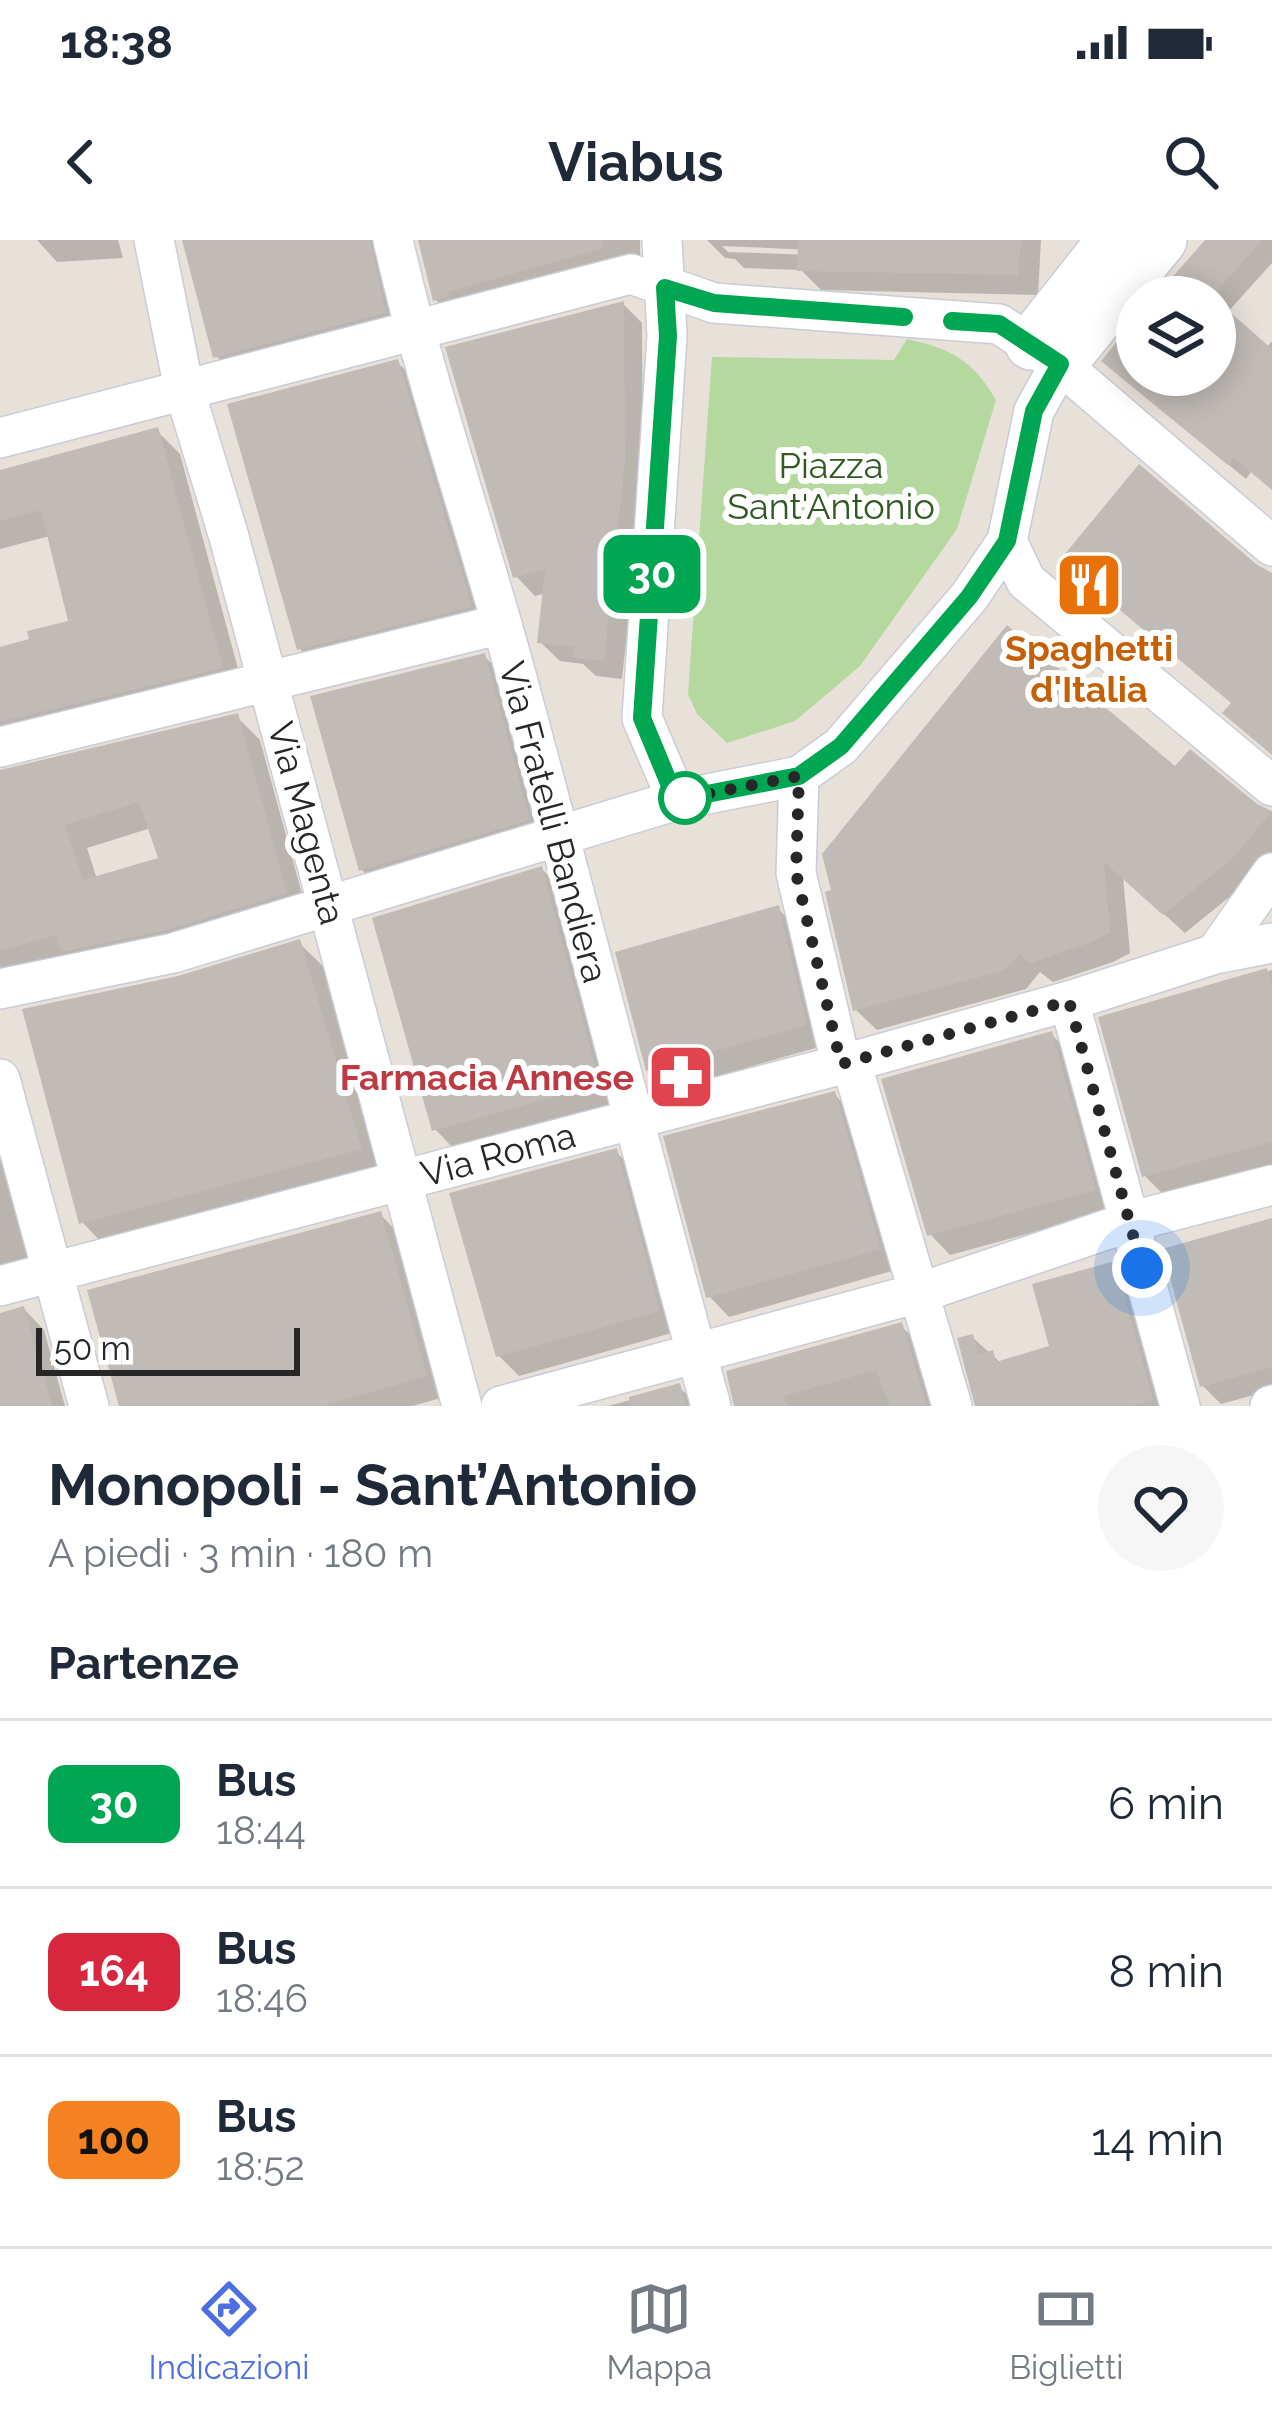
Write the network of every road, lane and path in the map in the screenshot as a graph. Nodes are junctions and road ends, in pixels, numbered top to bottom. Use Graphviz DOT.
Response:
graph roads {
  1 [pos="154,240"];
  2 [pos="392,240"];
  3 [pos="662,240"];
  4 [pos="1112,240"];
  5 [pos="1161,240"];
  6 [pos="665,288"];
  7 [pos="413,328"];
  8 [pos="1045,354"];
  9 [pos="184,389"];
  10 [pos="0,438"];
  11 [pos="1007,541"];
  12 [pos="1272,546"];
  13 [pos="502,624"];
  14 [pos="269,683"];
  15 [pos="0,747"];
  16 [pos="799,776"];
  17 [pos="1272,786"];
  18 [pos="676,800"];
  19 [pos="560,835"];
  20 [pos="1272,872"];
  21 [pos="329,905"];
  22 [pos="1272,943"];
  23 [pos="1214,954"];
  24 [pos="0,989"];
  25 [pos="1069,1001"];
  26 [pos="846,1063"];
  27 [pos="0,1079"];
  28 [pos="632,1119"];
  29 [pos="402,1180"];
  30 [pos="1272,1185"];
  31 [pos="1129,1222"];
  32 [pos="52,1271"];
  33 [pos="0,1286"];
  34 [pos="922,1292"];
  35 [pos="696,1353"];
  36 [pos="88,1406"];
  37 [pos="462,1406"];
  38 [pos="501,1406"];
  39 [pos="711,1406"];
  40 [pos="952,1406"];
  41 [pos="1180,1406"];
  1 -- 9 [label="street, Via Magenta"];
  2 -- 7 [label="street, Via Fratelli Bandiera"];
  3 -- 6 [label="street"];
  4 -- 8 [label="street"];
  5 -- 8 [label="street"];
  6 -- 7 [label="street"];
  6 -- 8 [label="street"];
  6 -- 18 [label="street"];
  7 -- 9 [label="street"];
  7 -- 13 [label="street, Via Fratelli Bandiera"];
  8 -- 11 [label="street"];
  8 -- 12 [label="street"];
  9 -- 10 [label="street"];
  9 -- 14 [label="street, Via Magenta"];
  11 -- 16 [label="street"];
  11 -- 17 [label="street"];
  13 -- 14 [label="street"];
  13 -- 19 [label="street, Via Fratelli Bandiera"];
  14 -- 15 [label="street"];
  14 -- 21 [label="street, Via Magenta"];
  16 -- 18 [label="street"];
  16 -- 26 [label="street"];
  18 -- 19 [label="street"];
  19 -- 21 [label="street"];
  19 -- 28 [label="street, Via Fratelli Bandiera"];
  20 -- 23 [label="street"];
  21 -- 24 [label="street"];
  21 -- 29 [label="street, Via Magenta"];
  22 -- 23 [label="street, Via Roma"];
  23 -- 25 [label="street, Via Roma"];
  25 -- 26 [label="street, Via Roma"];
  25 -- 31 [label="street"];
  26 -- 28 [label="street, Via Roma"];
  26 -- 34 [label="street"];
  27 -- 32 [label="street"];
  28 -- 29 [label="street, Via Roma"];
  28 -- 35 [label="street, Via Fratelli Bandiera"];
  29 -- 32 [label="street, Via Roma"];
  29 -- 37 [label="street, Via Magenta"];
  30 -- 31 [label="street"];
  31 -- 34 [label="street"];
  31 -- 41 [label="street"];
  32 -- 33 [label="street, Via Roma"];
  32 -- 36 [label="street"];
  34 -- 35 [label="street"];
  34 -- 40 [label="street"];
  35 -- 38 [label="street"];
  35 -- 39 [label="street, Via Fratelli Bandiera"];
}
